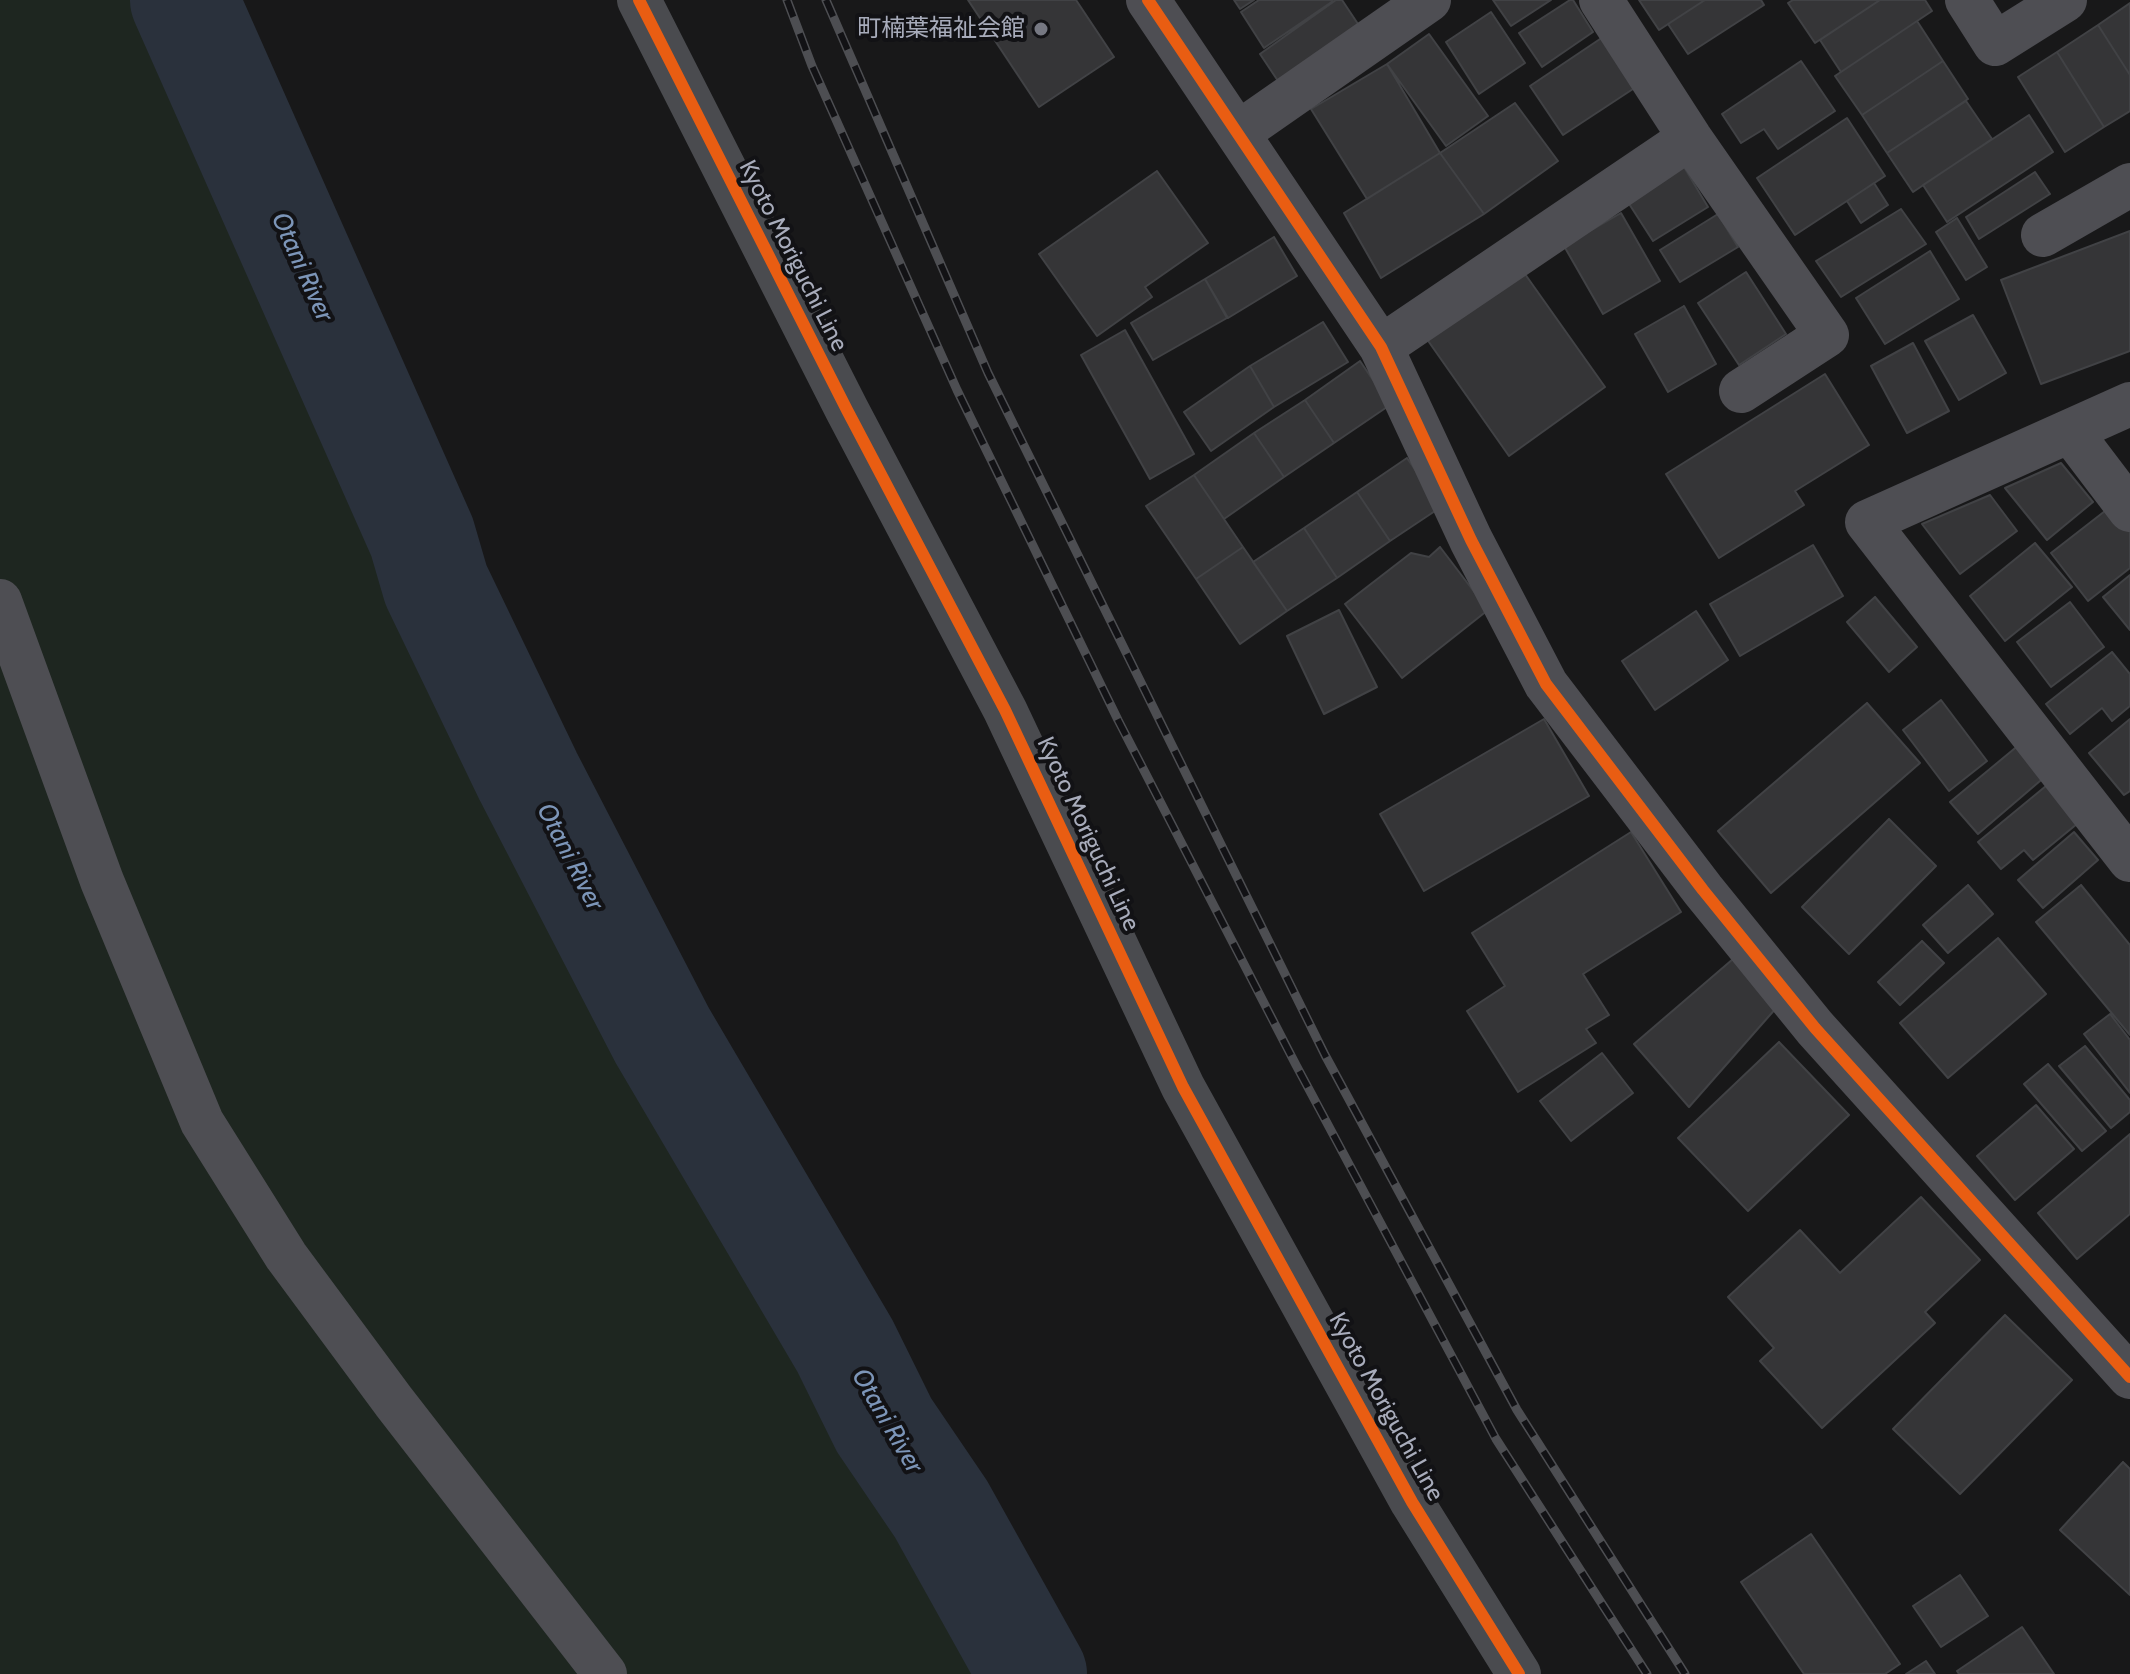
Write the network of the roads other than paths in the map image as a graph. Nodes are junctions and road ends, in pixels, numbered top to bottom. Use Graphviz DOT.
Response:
graph roads {
  1 [pos="639,0"];
  2 [pos="1148,0"];
  3 [pos="1429,0"];
  4 [pos="1601,0"];
  5 [pos="1967,0"];
  6 [pos="2065,0"];
  7 [pos="1238,133"];
  8 [pos="1690,138"];
  9 [pos="2130,185"];
  10 [pos="2043,235"];
  11 [pos="1381,347"];
  12 [pos="1741,391"];
  13 [pos="2130,404"];
  14 [pos="2070,431"];
  15 [pos="2130,510"];
  16 [pos="0,601"];
  17 [pos="2130,860"];
  18 [pos="2130,1377"];
  19 [pos="605,1674"];
  20 [pos="1519,1674"];
  1 -- 20 [label="main road, Kyoto Moriguchi Line"];
  2 -- 7 [label="street"];
  3 -- 7 [label="street"];
  4 -- 8 [label="street"];
  5 -- 6 [label="street"];
  7 -- 11 [label="street"];
  8 -- 11 [label="street"];
  8 -- 12 [label="street"];
  9 -- 10 [label="street"];
  11 -- 18 [label="street"];
  13 -- 14 [label="street"];
  14 -- 15 [label="street"];
  14 -- 17 [label="street"];
  16 -- 19 [label="street"];
}
